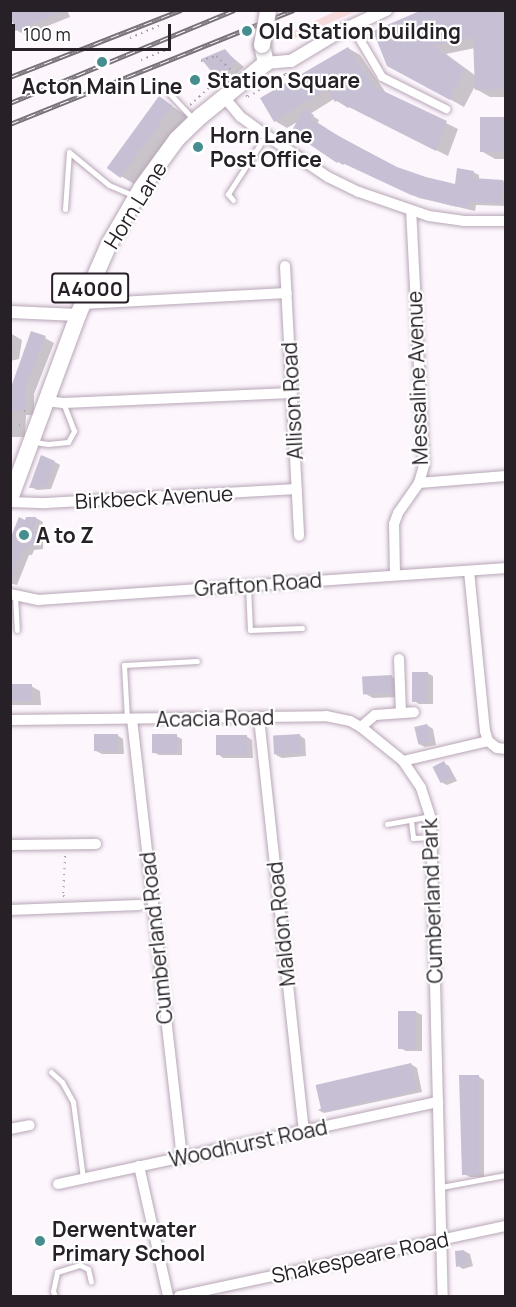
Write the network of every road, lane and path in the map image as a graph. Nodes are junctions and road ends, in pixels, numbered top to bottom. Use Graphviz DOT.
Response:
graph roads {
  1 [pos="268,10"];
  2 [pos="386,10"];
  3 [pos="161,25"];
  4 [pos="352,26"];
  5 [pos="130,38"];
  6 [pos="171,48"];
  7 [pos="141,60"];
  8 [pos="201,61"];
  9 [pos="266,63"];
  10 [pos="230,69"];
  11 [pos="286,74"];
  12 [pos="235,75"];
  13 [pos="220,87"];
  14 [pos="169,93"];
  15 [pos="248,97"];
  16 [pos="446,109"];
  17 [pos="191,116"];
  18 [pos="266,135"];
  19 [pos="136,197"];
  20 [pos="233,200"];
  21 [pos="65,209"];
  22 [pos="411,212"];
  23 [pos="506,220"];
  24 [pos="285,266"];
  25 [pos="286,293"];
  26 [pos="80,310"];
  27 [pos="10,312"];
  28 [pos="291,393"];
  29 [pos="46,400"];
  30 [pos="63,403"];
  31 [pos="31,441"];
  32 [pos="14,476"];
  33 [pos="506,476"];
  34 [pos="418,483"];
  35 [pos="297,489"];
  36 [pos="10,500"];
  37 [pos="299,536"];
  38 [pos="506,567"];
  39 [pos="469,571"];
  40 [pos="395,574"];
  41 [pos="248,585"];
  42 [pos="13,595"];
  43 [pos="302,628"];
  44 [pos="17,630"];
  45 [pos="399,659"];
  46 [pos="197,661"];
  47 [pos="401,712"];
  48 [pos="414,712"];
  49 [pos="259,718"];
  50 [pos="130,719"];
  51 [pos="10,720"];
  52 [pos="361,727"];
  53 [pos="488,741"];
  54 [pos="506,749"];
  55 [pos="403,761"];
  56 [pos="431,816"];
  57 [pos="411,821"];
  58 [pos="387,824"];
  59 [pos="433,837"];
  60 [pos="96,844"];
  61 [pos="10,845"];
  62 [pos="65,853"];
  63 [pos="69,899"];
  64 [pos="152,904"];
  65 [pos="139,905"];
  66 [pos="10,910"];
  67 [pos="51,1072"];
  68 [pos="438,1102"];
  69 [pos="30,1125"];
  70 [pos="10,1129"];
  71 [pos="304,1131"];
  72 [pos="182,1157"];
  73 [pos="139,1166"];
  74 [pos="506,1175"];
  75 [pos="84,1178"];
  76 [pos="58,1184"];
  77 [pos="441,1187"];
  78 [pos="506,1226"];
  79 [pos="442,1240"];
  80 [pos="91,1282"];
  81 [pos="55,1296"];
  82 [pos="168,1296"];
  83 [pos="179,1296"];
  84 [pos="443,1296"];
  1 -- 9 [label="main road, bridge"];
  2 -- 4 [label="street"];
  3 -- 5 [label="path"];
  4 -- 9 [label="street"];
  4 -- 16 [label="street"];
  6 -- 7 [label="path"];
  8 -- 10 [label="path"];
  9 -- 13 [label="main road, Horn Lane / A4000"];
  10 -- 12 [label="path"];
  10 -- 13 [label="path"];
  11 -- 15 [label="path"];
  13 -- 17 [label="main road, Horn Lane / A4000"];
  13 -- 17 [label="path"];
  13 -- 18 [label="street"];
  14 -- 17 [label="lane"];
  17 -- 19 [label="main road, Horn Lane / A4000"];
  18 -- 20 [label="lane"];
  18 -- 22 [label="street"];
  19 -- 21 [label="lane"];
  19 -- 26 [label="main road, Horn Lane / A4000"];
  22 -- 23 [label="street"];
  22 -- 34 [label="street, Messaline Avenue"];
  24 -- 25 [label="street, Allison Road"];
  25 -- 26 [label="street"];
  25 -- 28 [label="street, Allison Road"];
  26 -- 27 [label="street"];
  26 -- 29 [label="main road, Horn Lane / A4000"];
  28 -- 30 [label="street"];
  28 -- 35 [label="street, Allison Road"];
  29 -- 30 [label="street"];
  29 -- 31 [label="main road, Horn Lane / A4000"];
  30 -- 31 [label="lane"];
  31 -- 32 [label="main road, Horn Lane / A4000"];
  32 -- 36 [label="main road, Horn Lane / A4000"];
  33 -- 34 [label="street"];
  34 -- 40 [label="street, Messaline Avenue"];
  35 -- 36 [label="street, Birkbeck Avenue"];
  35 -- 37 [label="street, Allison Road"];
  38 -- 39 [label="street, Grafton Road"];
  39 -- 40 [label="street, Grafton Road"];
  39 -- 53 [label="street"];
  40 -- 41 [label="street, Grafton Road"];
  41 -- 42 [label="street, Grafton Road"];
  41 -- 43 [label="lane"];
  42 -- 44 [label="lane"];
  45 -- 47 [label="street"];
  46 -- 50 [label="lane"];
  47 -- 48 [label="street"];
  47 -- 52 [label="street"];
  49 -- 50 [label="street, Acacia Road"];
  49 -- 52 [label="street, Acacia Road"];
  49 -- 71 [label="street, Maldon Road"];
  50 -- 51 [label="street, Acacia Road"];
  50 -- 64 [label="street, Cumberland Road"];
  52 -- 55 [label="street, Cumberland Park"];
  53 -- 54 [label="street"];
  53 -- 55 [label="street"];
  55 -- 56 [label="street, Cumberland Park"];
  56 -- 57 [label="lane"];
  56 -- 59 [label="street, Cumberland Park"];
  57 -- 58 [label="lane"];
  57 -- 59 [label="lane"];
  59 -- 68 [label="street, Cumberland Park"];
  60 -- 61 [label="street"];
  62 -- 63 [label="path"];
  64 -- 65 [label="lane"];
  64 -- 72 [label="street, Cumberland Road"];
  65 -- 66 [label="street"];
  67 -- 75 [label="lane"];
  68 -- 71 [label="street, Woodhurst Road"];
  68 -- 77 [label="street, Cumberland Park"];
  69 -- 70 [label="street"];
  71 -- 72 [label="street, Woodhurst Road"];
  72 -- 73 [label="street, Woodhurst Road"];
  73 -- 75 [label="street, Woodhurst Road"];
  73 -- 82 [label="street"];
  74 -- 77 [label="lane"];
  75 -- 76 [label="street, Woodhurst Road"];
  77 -- 79 [label="street, Cumberland Park"];
  78 -- 79 [label="street, Shakespeare Road"];
  79 -- 83 [label="street, Shakespeare Road"];
  79 -- 84 [label="street, Cumberland Park"];
  80 -- 81 [label="lane"];
}
